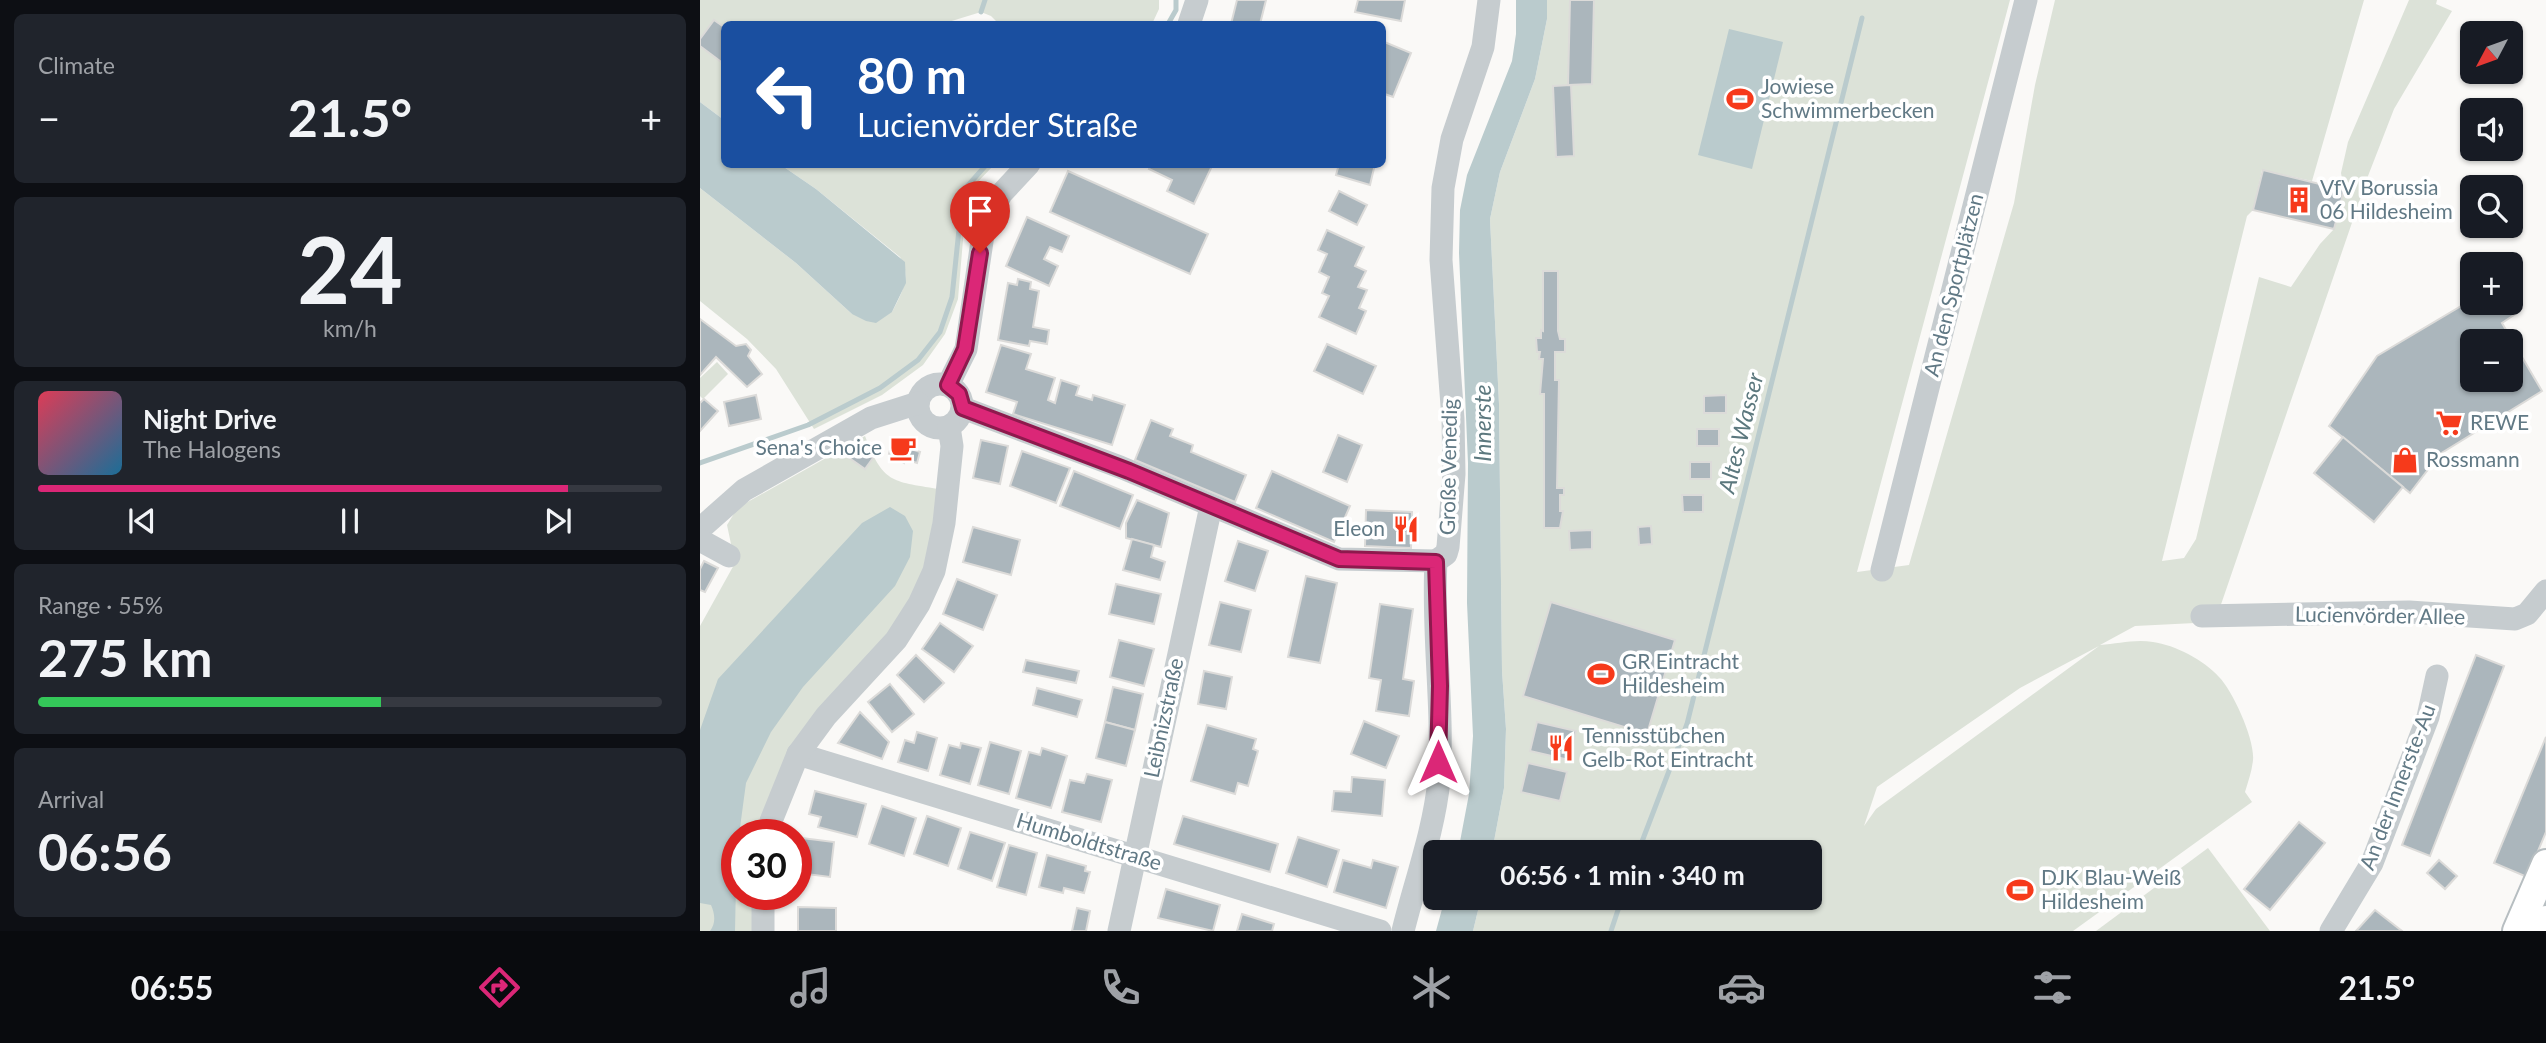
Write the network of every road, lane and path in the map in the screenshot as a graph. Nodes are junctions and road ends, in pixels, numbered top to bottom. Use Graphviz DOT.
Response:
graph roads {
  1 [pos="1198,0"];
  2 [pos="1489,0"];
  3 [pos="2026,0"];
  4 [pos="1190,21"];
  5 [pos="1025,168"];
  6 [pos="948,385"];
  7 [pos="918,403"];
  8 [pos="963,408"];
  9 [pos="949,427"];
  10 [pos="1211,506"];
  11 [pos="700,529"];
  12 [pos="700,540"];
  13 [pos="729,556"];
  14 [pos="1436,562"];
  15 [pos="1882,570"];
  16 [pos="2546,591"];
  17 [pos="2202,615"];
  18 [pos="2437,676"];
  19 [pos="798,754"];
  20 [pos="772,819"];
  21 [pos="1134,856"];
  22 [pos="2546,864"];
  23 [pos="763,910"];
  24 [pos="2546,920"];
  25 [pos="763,931"];
  26 [pos="1119,931"];
  27 [pos="1380,931"];
  28 [pos="1403,931"];
  29 [pos="2331,931"];
  30 [pos="2517,931"];
  31 [pos="2541,931"];
  1 -- 4 [label="street"];
  2 -- 14 [label="street, Große Venedig"];
  3 -- 15 [label="street, An den Sportplätzen"];
  5 -- 6 [label="street"];
  6 -- 7 [label="street"];
  6 -- 8 [label="street"];
  7 -- 9 [label="street"];
  7 -- 11 [label="street"];
  8 -- 9 [label="street"];
  8 -- 10 [label="street"];
  9 -- 19 [label="street"];
  10 -- 14 [label="street"];
  10 -- 21 [label="street, Leibnizstraße"];
  12 -- 13 [label="street"];
  14 -- 28 [label="street, Große Venedig"];
  16 -- 17 [label="street, Lucienvörder Allee"];
  18 -- 29 [label="street, An der Innerste-Au"];
  19 -- 20 [label="street"];
  19 -- 21 [label="street, Humboldtstraße"];
  21 -- 26 [label="street, Leibnizstraße"];
  21 -- 27 [label="street, Humboldtstraße"];
  22 -- 30 [label="main road"];
  23 -- 25 [label="street"];
  24 -- 31 [label="main road"];
}
